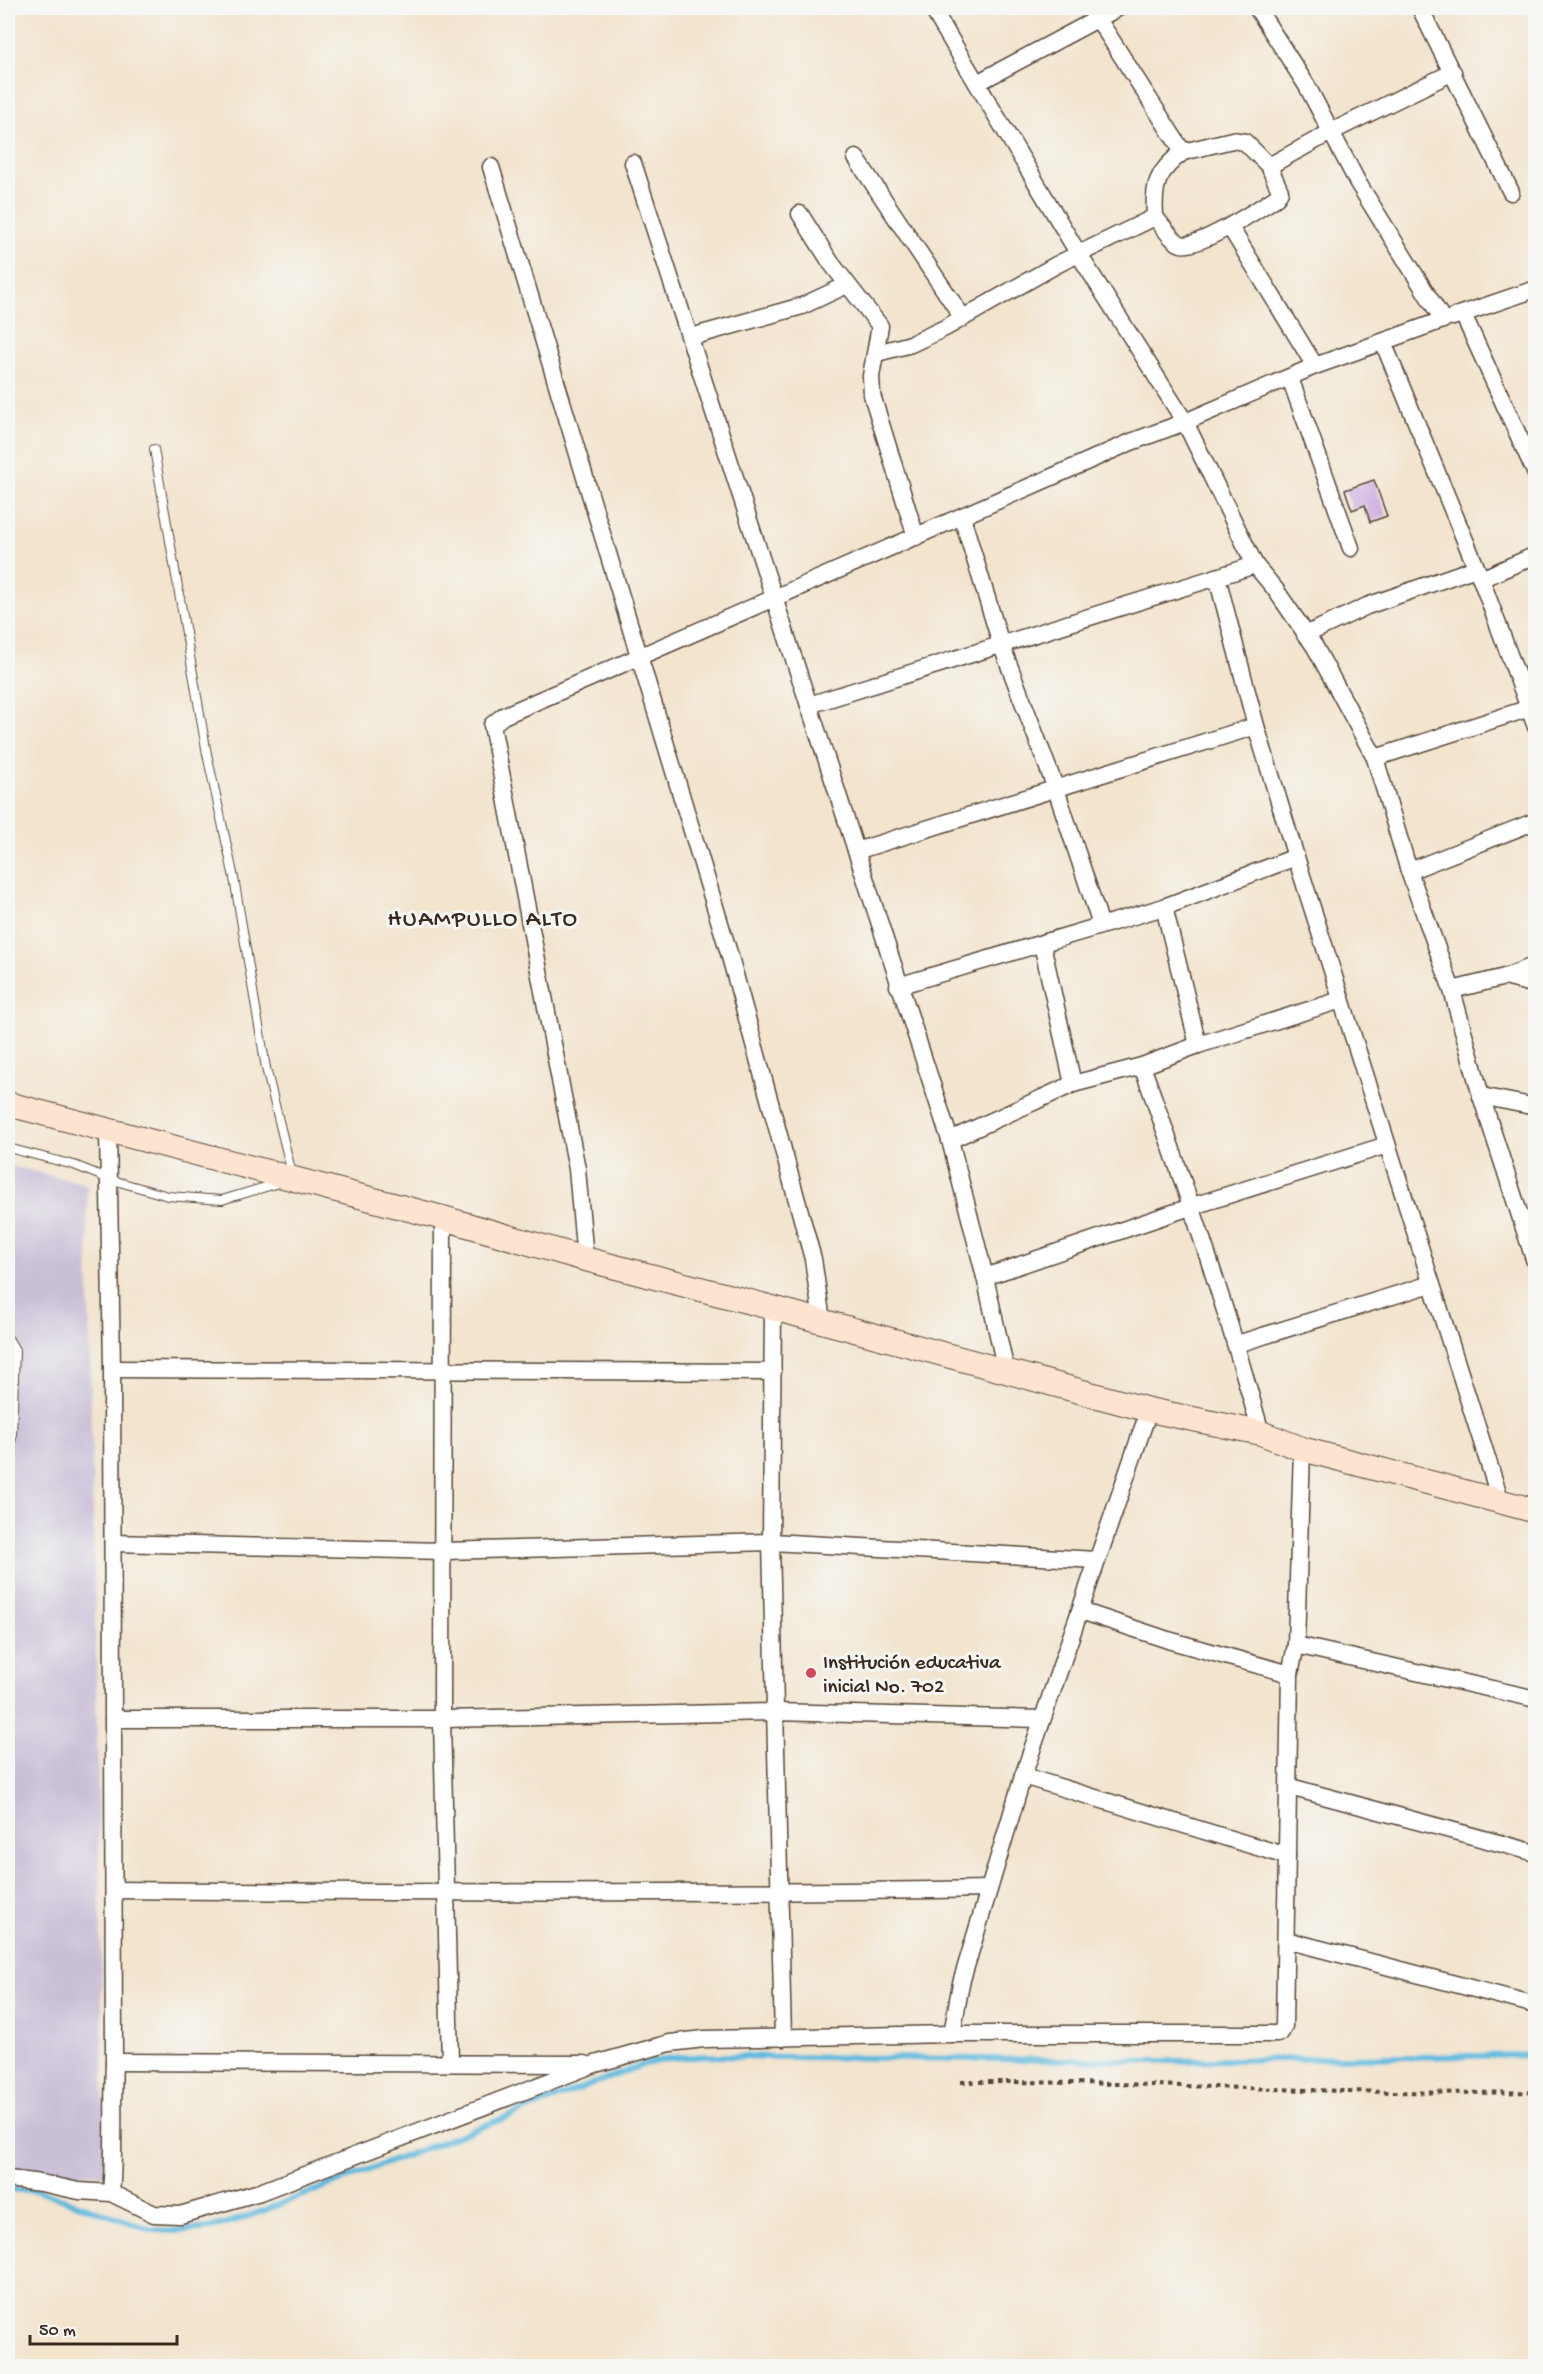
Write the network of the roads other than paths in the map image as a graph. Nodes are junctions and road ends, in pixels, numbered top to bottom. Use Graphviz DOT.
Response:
graph roads {
  1 [pos="932,8"];
  2 [pos="1118,8"];
  3 [pos="1257,8"];
  4 [pos="1420,8"];
  5 [pos="1094,13"];
  6 [pos="1453,72"];
  7 [pos="977,83"];
  8 [pos="1331,132"];
  9 [pos="1184,152"];
  10 [pos="856,158"];
  11 [pos="633,163"];
  12 [pos="1269,166"];
  13 [pos="491,167"];
  14 [pos="1511,192"];
  15 [pos="800,214"];
  16 [pos="1155,218"];
  17 [pos="1230,227"];
  18 [pos="1078,253"];
  19 [pos="847,285"];
  20 [pos="1534,295"];
  21 [pos="1463,314"];
  22 [pos="963,318"];
  23 [pos="1443,320"];
  24 [pos="691,337"];
  25 [pos="1383,342"];
  26 [pos="877,353"];
  27 [pos="1315,366"];
  28 [pos="1290,378"];
  29 [pos="1185,422"];
  30 [pos="154,448"];
  31 [pos="1536,474"];
  32 [pos="962,517"];
  33 [pos="916,537"];
  34 [pos="1351,548"];
  35 [pos="1536,555"];
  36 [pos="1256,565"];
  37 [pos="1479,574"];
  38 [pos="1217,576"];
  39 [pos="776,599"];
  40 [pos="1305,635"];
  41 [pos="1001,644"];
  42 [pos="639,656"];
  43 [pos="809,705"];
  44 [pos="1532,707"];
  45 [pos="1256,726"];
  46 [pos="1536,727"];
  47 [pos="1375,758"];
  48 [pos="1056,789"];
  49 [pos="1536,821"];
  50 [pos="856,851"];
  51 [pos="1296,857"];
  52 [pos="1409,871"];
  53 [pos="1164,907"];
  54 [pos="1101,925"];
  55 [pos="1042,944"];
  56 [pos="1536,965"];
  57 [pos="1504,977"];
  58 [pos="1536,985"];
  59 [pos="898,986"];
  60 [pos="1452,990"];
  61 [pos="1341,1000"];
  62 [pos="1198,1045"];
  63 [pos="1142,1066"];
  64 [pos="1073,1084"];
  65 [pos="1481,1096"];
  66 [pos="8,1104"];
  67 [pos="1536,1107"];
  68 [pos="108,1129"];
  69 [pos="950,1140"];
  70 [pos="1387,1145"];
  71 [pos="8,1148"];
  72 [pos="293,1178"];
  73 [pos="109,1179"];
  74 [pos="1193,1206"];
  75 [pos="443,1218"];
  76 [pos="1531,1235"];
  77 [pos="585,1259"];
  78 [pos="1536,1266"];
  79 [pos="985,1276"];
  80 [pos="1431,1284"];
  81 [pos="773,1308"];
  82 [pos="822,1321"];
  83 [pos="8,1338"];
  84 [pos="1237,1344"];
  85 [pos="112,1369"];
  86 [pos="443,1370"];
  87 [pos="1006,1371"];
  88 [pos="773,1372"];
  89 [pos="1149,1410"];
  90 [pos="1261,1433"];
  91 [pos="1302,1449"];
  92 [pos="8,1473"];
  93 [pos="1501,1502"];
  94 [pos="1536,1512"];
  95 [pos="771,1542"];
  96 [pos="113,1543"];
  97 [pos="443,1551"];
  98 [pos="1097,1560"];
  99 [pos="1081,1611"];
  100 [pos="1296,1645"];
  101 [pos="1290,1674"];
  102 [pos="1536,1699"];
  103 [pos="776,1712"];
  104 [pos="113,1719"];
  105 [pos="442,1719"];
  106 [pos="1042,1719"];
  107 [pos="1023,1776"];
  108 [pos="1290,1787"];
  109 [pos="1536,1853"];
  110 [pos="1287,1856"];
  111 [pos="988,1889"];
  112 [pos="114,1890"];
  113 [pos="445,1893"];
  114 [pos="780,1893"];
  115 [pos="1286,1940"];
  116 [pos="1536,2005"];
  117 [pos="952,2034"];
  118 [pos="783,2038"];
  119 [pos="114,2062"];
  120 [pos="450,2064"];
  121 [pos="595,2064"];
  122 [pos="8,2179"];
  123 [pos="111,2193"];
  1 -- 7 [label="street"];
  2 -- 5 [label="street"];
  3 -- 8 [label="street"];
  4 -- 6 [label="street"];
  5 -- 7 [label="street"];
  5 -- 9 [label="street"];
  6 -- 8 [label="street"];
  6 -- 14 [label="street"];
  7 -- 18 [label="street"];
  8 -- 12 [label="street"];
  8 -- 23 [label="street"];
  9 -- 12 [label="street"];
  9 -- 16 [label="street"];
  10 -- 22 [label="street"];
  11 -- 24 [label="street"];
  12 -- 17 [label="street"];
  13 -- 42 [label="street"];
  15 -- 19 [label="street"];
  16 -- 17 [label="street"];
  16 -- 18 [label="street"];
  17 -- 27 [label="street"];
  18 -- 22 [label="street"];
  18 -- 29 [label="street"];
  19 -- 24 [label="street"];
  19 -- 26 [label="street"];
  20 -- 21 [label="street"];
  21 -- 23 [label="street"];
  21 -- 31 [label="street"];
  22 -- 26 [label="street"];
  23 -- 25 [label="street"];
  24 -- 39 [label="street"];
  25 -- 27 [label="street"];
  25 -- 37 [label="street"];
  26 -- 33 [label="street"];
  27 -- 28 [label="street"];
  28 -- 29 [label="street"];
  28 -- 34 [label="street"];
  29 -- 32 [label="street"];
  29 -- 36 [label="street"];
  30 -- 72 [label="lane"];
  32 -- 33 [label="street"];
  32 -- 41 [label="street"];
  33 -- 39 [label="street"];
  35 -- 37 [label="street"];
  36 -- 38 [label="street"];
  36 -- 40 [label="street"];
  37 -- 40 [label="street"];
  37 -- 44 [label="street"];
  38 -- 41 [label="street"];
  38 -- 45 [label="street"];
  39 -- 42 [label="street"];
  39 -- 43 [label="street"];
  40 -- 47 [label="street"];
  41 -- 43 [label="street"];
  41 -- 48 [label="street"];
  42 -- 77 [label="street"];
  42 -- 82 [label="street"];
  43 -- 50 [label="street"];
  44 -- 46 [label="street"];
  44 -- 47 [label="street"];
  45 -- 48 [label="street"];
  45 -- 51 [label="street"];
  47 -- 52 [label="street"];
  48 -- 50 [label="street"];
  48 -- 54 [label="street"];
  49 -- 52 [label="street"];
  50 -- 59 [label="street"];
  51 -- 53 [label="street"];
  51 -- 61 [label="street"];
  52 -- 60 [label="street"];
  53 -- 54 [label="street"];
  53 -- 62 [label="street"];
  54 -- 55 [label="street"];
  55 -- 59 [label="street"];
  55 -- 64 [label="street"];
  56 -- 57 [label="street"];
  57 -- 58 [label="street"];
  57 -- 60 [label="street"];
  59 -- 69 [label="street"];
  60 -- 65 [label="street"];
  61 -- 62 [label="street"];
  61 -- 70 [label="street"];
  62 -- 63 [label="street"];
  63 -- 64 [label="street"];
  63 -- 74 [label="street"];
  64 -- 69 [label="street"];
  65 -- 67 [label="street"];
  65 -- 76 [label="street"];
  66 -- 68 [label="main road"];
  68 -- 72 [label="main road"];
  68 -- 73 [label="street"];
  69 -- 79 [label="street"];
  70 -- 74 [label="street"];
  70 -- 80 [label="street"];
  71 -- 73 [label="lane"];
  72 -- 73 [label="lane"];
  72 -- 75 [label="main road"];
  73 -- 85 [label="street"];
  74 -- 79 [label="street"];
  74 -- 84 [label="street"];
  75 -- 77 [label="main road"];
  75 -- 86 [label="street"];
  76 -- 78 [label="street"];
  77 -- 81 [label="main road"];
  79 -- 87 [label="street"];
  80 -- 84 [label="street"];
  80 -- 93 [label="street"];
  81 -- 82 [label="main road"];
  81 -- 88 [label="street"];
  82 -- 87 [label="main road"];
  83 -- 92 [label="lane"];
  84 -- 90 [label="street"];
  85 -- 86 [label="street"];
  85 -- 96 [label="street"];
  86 -- 88 [label="street"];
  86 -- 97 [label="street"];
  87 -- 89 [label="main road"];
  88 -- 95 [label="street"];
  89 -- 90 [label="main road"];
  89 -- 98 [label="street"];
  90 -- 91 [label="main road"];
  91 -- 93 [label="main road"];
  91 -- 100 [label="street"];
  93 -- 94 [label="main road"];
  95 -- 97 [label="street"];
  95 -- 98 [label="street"];
  95 -- 103 [label="street"];
  96 -- 97 [label="street"];
  96 -- 104 [label="street"];
  97 -- 105 [label="street"];
  98 -- 99 [label="street"];
  99 -- 101 [label="street"];
  99 -- 106 [label="street"];
  100 -- 101 [label="street"];
  100 -- 102 [label="street"];
  101 -- 108 [label="street"];
  103 -- 105 [label="street"];
  103 -- 106 [label="street"];
  103 -- 114 [label="street"];
  104 -- 105 [label="street"];
  104 -- 112 [label="street"];
  105 -- 113 [label="street"];
  106 -- 107 [label="street"];
  107 -- 110 [label="street"];
  107 -- 111 [label="street"];
  108 -- 109 [label="street"];
  108 -- 110 [label="street"];
  110 -- 115 [label="street"];
  111 -- 114 [label="street"];
  111 -- 117 [label="street"];
  112 -- 113 [label="street"];
  112 -- 119 [label="street"];
  113 -- 114 [label="street"];
  113 -- 120 [label="street"];
  114 -- 118 [label="street"];
  115 -- 116 [label="street"];
  115 -- 117 [label="street"];
  117 -- 118 [label="street"];
  118 -- 121 [label="street"];
  119 -- 120 [label="street"];
  119 -- 123 [label="street"];
  120 -- 121 [label="street"];
  121 -- 123 [label="street"];
  122 -- 123 [label="street"];
}
